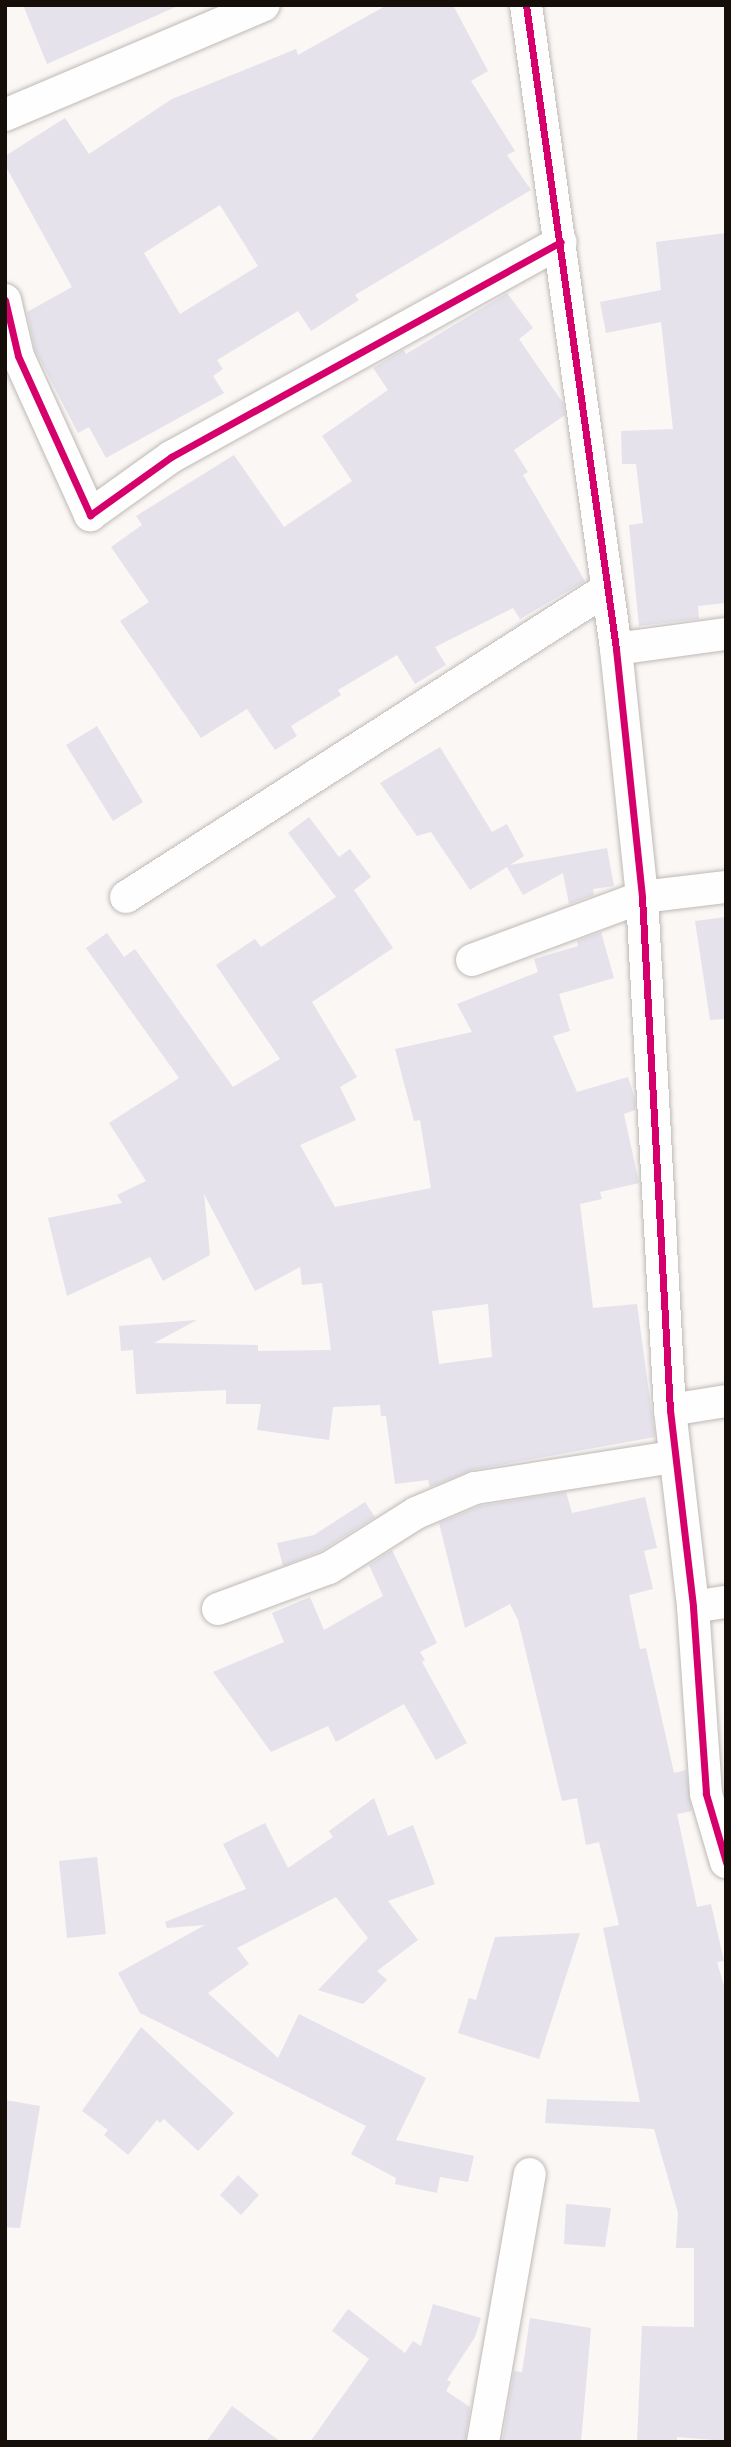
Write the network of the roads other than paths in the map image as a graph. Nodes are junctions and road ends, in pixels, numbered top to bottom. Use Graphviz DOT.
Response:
graph roads {
  1 [pos="264,5"];
  2 [pos="526,5"];
  3 [pos="5,115"];
  4 [pos="561,242"];
  5 [pos="5,300"];
  6 [pos="604,591"];
  7 [pos="726,634"];
  8 [pos="616,649"];
  9 [pos="726,887"];
  10 [pos="126,897"];
  11 [pos="642,897"];
  12 [pos="472,960"];
  13 [pos="726,1401"];
  14 [pos="670,1410"];
  15 [pos="674,1457"];
  16 [pos="726,1602"];
  17 [pos="693,1607"];
  18 [pos="218,1609"];
  19 [pos="726,1862"];
  20 [pos="530,2174"];
  21 [pos="483,2442"];
  1 -- 3 [label="street"];
  2 -- 4 [label="street"];
  4 -- 5 [label="street"];
  4 -- 6 [label="street"];
  6 -- 8 [label="street"];
  6 -- 10 [label="street"];
  7 -- 8 [label="street"];
  8 -- 11 [label="street"];
  9 -- 11 [label="street"];
  11 -- 12 [label="street"];
  11 -- 14 [label="street"];
  13 -- 14 [label="street"];
  14 -- 15 [label="street"];
  15 -- 17 [label="street"];
  15 -- 18 [label="street"];
  16 -- 17 [label="street"];
  17 -- 19 [label="street"];
  20 -- 21 [label="street"];
}
